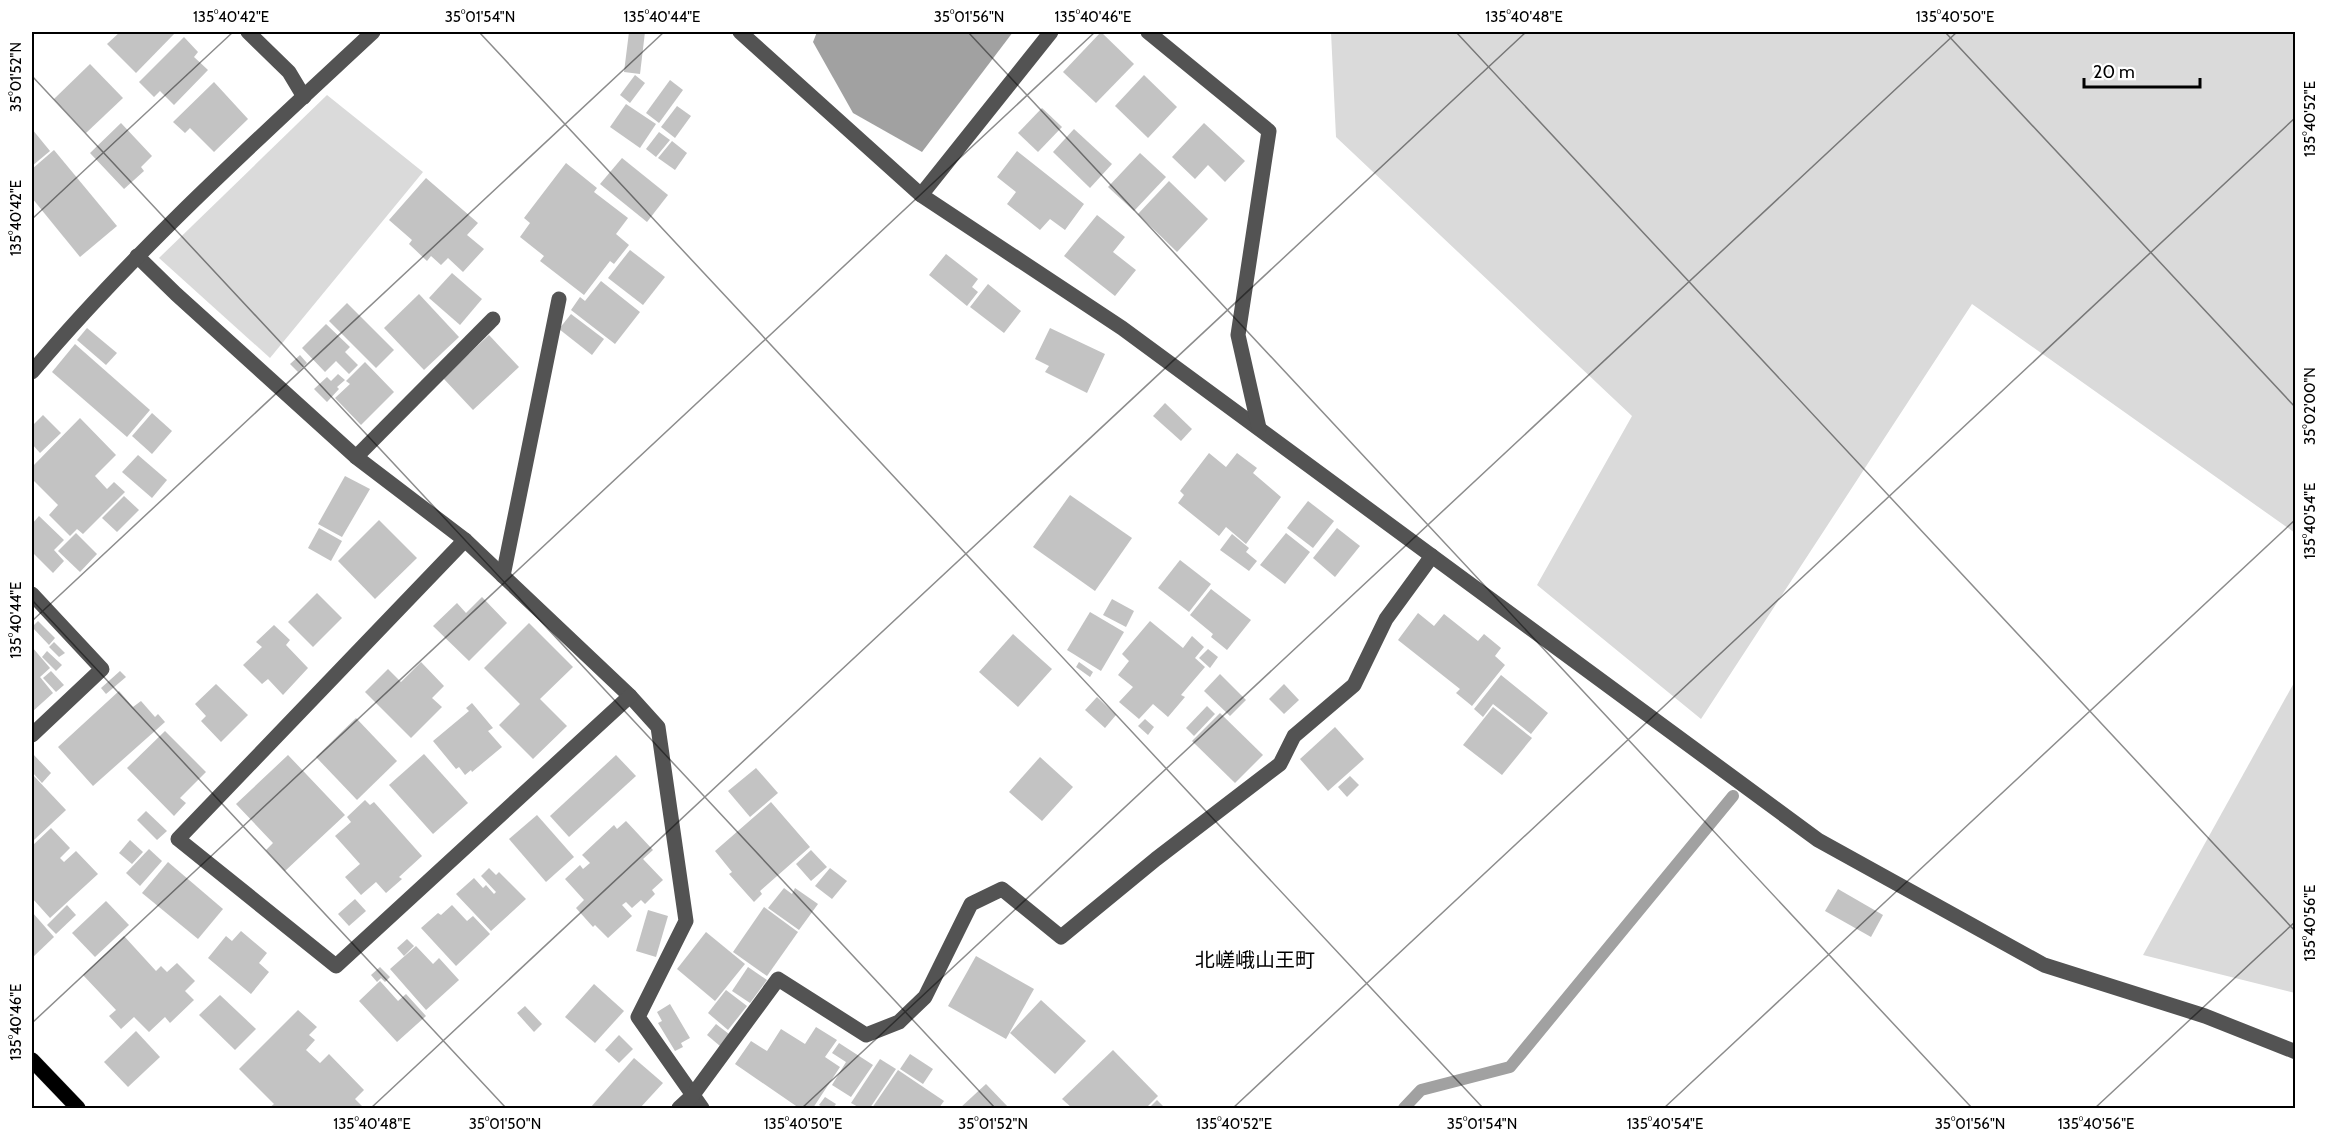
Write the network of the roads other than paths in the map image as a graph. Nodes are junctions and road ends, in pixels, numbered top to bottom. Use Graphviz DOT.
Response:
graph roads {
  1 [pos="248,32"];
  2 [pos="373,32"];
  3 [pos="740,32"];
  4 [pos="1051,32"];
  5 [pos="1148,32"];
  6 [pos="304,97"];
  7 [pos="921,195"];
  8 [pos="137,256"];
  9 [pos="559,299"];
  10 [pos="493,319"];
  11 [pos="32,372"];
  12 [pos="1259,428"];
  13 [pos="356,457"];
  14 [pos="465,540"];
  15 [pos="1432,556"];
  16 [pos="503,576"];
  17 [pos="32,594"];
  18 [pos="630,696"];
  19 [pos="32,735"];
  20 [pos="2295,1052"];
  21 [pos="32,1060"];
  22 [pos="692,1096"];
  23 [pos="78,1108"];
  24 [pos="679,1108"];
  25 [pos="702,1108"];
  1 -- 6 [label="street"];
  2 -- 6 [label="street"];
  3 -- 7 [label="street"];
  4 -- 7 [label="street"];
  5 -- 12 [label="street"];
  6 -- 8 [label="street"];
  7 -- 12 [label="street"];
  8 -- 11 [label="street"];
  8 -- 13 [label="street"];
  9 -- 16 [label="street"];
  10 -- 13 [label="street"];
  12 -- 15 [label="street"];
  13 -- 14 [label="street"];
  14 -- 16 [label="street"];
  14 -- 18 [label="street"];
  15 -- 20 [label="street"];
  15 -- 22 [label="street"];
  16 -- 18 [label="street"];
  17 -- 19 [label="street"];
  18 -- 22 [label="street"];
  21 -- 23 [label="main road"];
  22 -- 24 [label="street"];
  22 -- 25 [label="street"];
}
